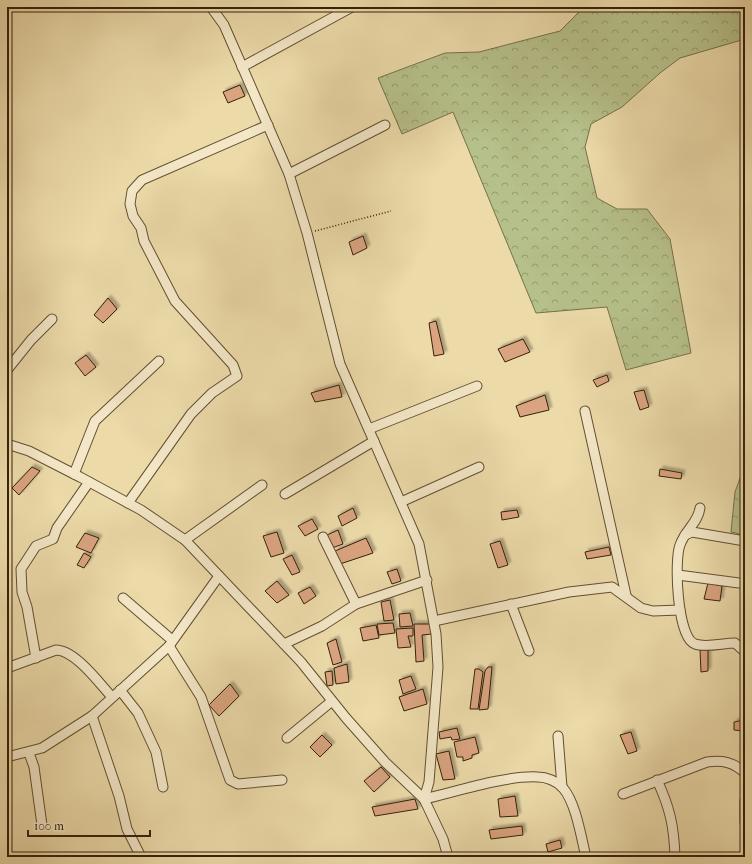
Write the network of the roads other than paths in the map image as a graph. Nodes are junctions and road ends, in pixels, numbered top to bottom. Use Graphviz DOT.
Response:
graph roads {
  1 [pos="211,7"];
  2 [pos="352,7"];
  3 [pos="242,66"];
  4 [pos="268,125"];
  5 [pos="385,125"];
  6 [pos="289,174"];
  7 [pos="52,319"];
  8 [pos="159,361"];
  9 [pos="7,370"];
  10 [pos="477,386"];
  11 [pos="585,411"];
  12 [pos="368,429"];
  13 [pos="374,441"];
  14 [pos="8,443"];
  15 [pos="479,467"];
  16 [pos="74,474"];
  17 [pos="89,482"];
  18 [pos="262,484"];
  19 [pos="285,494"];
  20 [pos="401,502"];
  21 [pos="128,503"];
  22 [pos="700,508"];
  23 [pos="685,535"];
  24 [pos="323,537"];
  25 [pos="185,540"];
  26 [pos="745,542"];
  27 [pos="678,575"];
  28 [pos="219,576"];
  29 [pos="427,580"];
  30 [pos="739,583"];
  31 [pos="626,595"];
  32 [pos="123,598"];
  33 [pos="356,604"];
  34 [pos="511,604"];
  35 [pos="680,610"];
  36 [pos="434,621"];
  37 [pos="171,643"];
  38 [pos="284,644"];
  39 [pos="529,651"];
  40 [pos="745,652"];
  41 [pos="36,658"];
  42 [pos="7,668"];
  43 [pos="120,690"];
  44 [pos="112,697"];
  45 [pos="332,702"];
  46 [pos="92,716"];
  47 [pos="558,736"];
  48 [pos="287,738"];
  49 [pos="29,753"];
  50 [pos="7,757"];
  51 [pos="745,773"];
  52 [pos="282,780"];
  53 [pos="657,780"];
  54 [pos="163,787"];
  55 [pos="562,787"];
  56 [pos="622,794"];
  57 [pos="424,799"];
  58 [pos="745,800"];
  59 [pos="745,822"];
  60 [pos="42,825"];
  61 [pos="141,857"];
  62 [pos="448,857"];
  63 [pos="586,857"];
  64 [pos="675,857"];
  1 -- 3 [label="street"];
  2 -- 3 [label="street"];
  3 -- 4 [label="street"];
  4 -- 6 [label="street"];
  4 -- 21 [label="street"];
  5 -- 6 [label="street"];
  6 -- 12 [label="street"];
  7 -- 9 [label="street"];
  8 -- 16 [label="street"];
  10 -- 12 [label="street"];
  11 -- 31 [label="street"];
  12 -- 13 [label="street"];
  13 -- 19 [label="street"];
  13 -- 20 [label="street"];
  14 -- 16 [label="street"];
  15 -- 20 [label="street"];
  16 -- 17 [label="street"];
  17 -- 21 [label="street"];
  17 -- 41 [label="street"];
  18 -- 25 [label="street"];
  20 -- 29 [label="street"];
  21 -- 25 [label="street"];
  22 -- 23 [label="street"];
  23 -- 26 [label="street"];
  23 -- 27 [label="street"];
  24 -- 33 [label="street"];
  25 -- 28 [label="street"];
  27 -- 30 [label="street"];
  27 -- 35 [label="street"];
  28 -- 37 [label="street"];
  28 -- 38 [label="street"];
  29 -- 33 [label="street"];
  29 -- 36 [label="street"];
  31 -- 34 [label="street"];
  31 -- 35 [label="street"];
  32 -- 37 [label="street"];
  33 -- 38 [label="street"];
  34 -- 36 [label="street"];
  34 -- 39 [label="street"];
  35 -- 40 [label="street"];
  36 -- 57 [label="street"];
  37 -- 43 [label="street"];
  37 -- 52 [label="street"];
  38 -- 45 [label="street"];
  41 -- 42 [label="street"];
  41 -- 44 [label="street"];
  43 -- 44 [label="street"];
  43 -- 54 [label="street"];
  44 -- 46 [label="street"];
  45 -- 48 [label="street"];
  45 -- 57 [label="street"];
  46 -- 49 [label="street"];
  46 -- 61 [label="street"];
  47 -- 55 [label="street"];
  49 -- 50 [label="street"];
  49 -- 60 [label="street"];
  51 -- 53 [label="street"];
  53 -- 56 [label="street"];
  53 -- 64 [label="street"];
  55 -- 57 [label="street"];
  55 -- 63 [label="street"];
  57 -- 62 [label="street"];
  58 -- 59 [label="street"];
}
